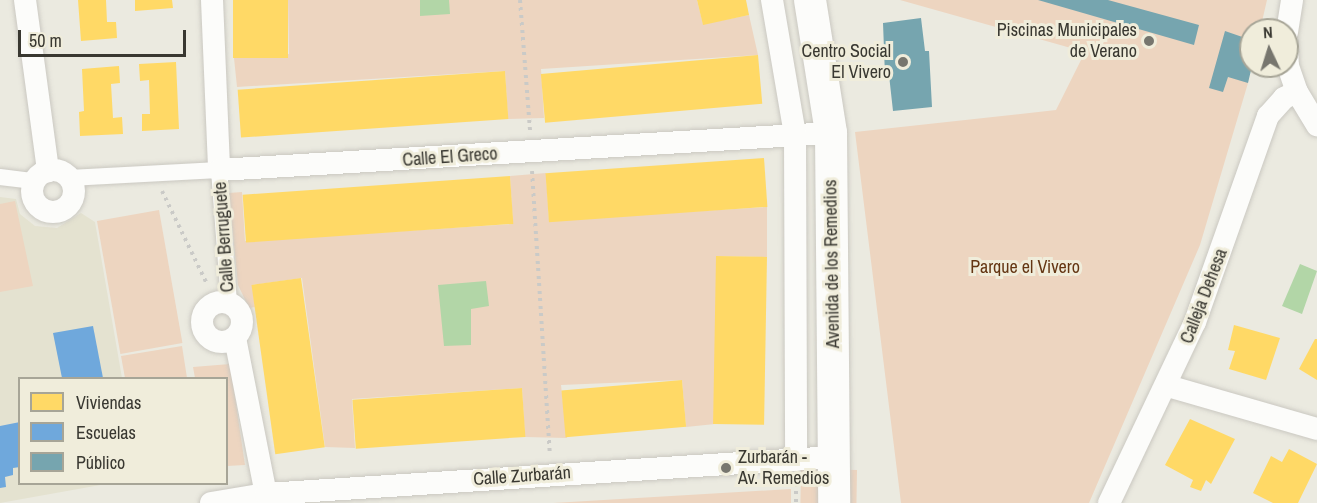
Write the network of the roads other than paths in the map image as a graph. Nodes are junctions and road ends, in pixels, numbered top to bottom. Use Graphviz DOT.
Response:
graph roads {
  1 [pos="25,0"];
  2 [pos="212,0"];
  3 [pos="772,0"];
  4 [pos="799,0"];
  5 [pos="1292,0"];
  6 [pos="813,13"];
  7 [pos="1289,18"];
  8 [pos="1292,78"];
  9 [pos="1297,92"];
  10 [pos="1317,125"];
  11 [pos="831,133"];
  12 [pos="795,135"];
  13 [pos="219,171"];
  14 [pos="0,177"];
  15 [pos="51,177"];
  16 [pos="223,303"];
  17 [pos="235,338"];
  18 [pos="1168,386"];
  19 [pos="1317,429"];
  20 [pos="834,457"];
  21 [pos="796,460"];
  22 [pos="266,494"];
  23 [pos="211,503"];
  24 [pos="834,503"];
  25 [pos="1109,503"];
  1 -- 15 [label="street"];
  2 -- 13 [label="street"];
  3 -- 12 [label="street, Avenida de los Remedios"];
  4 -- 6 [label="street, Avenida de los Remedios"];
  5 -- 7 [label="street"];
  6 -- 11 [label="main road, Avenida de los Remedios"];
  8 -- 9 [label="street"];
  9 -- 10 [label="street"];
  9 -- 18 [label="street, Calleja Dehesa"];
  11 -- 12 [label="street, Calle El Greco"];
  11 -- 20 [label="main road, Avenida de los Remedios"];
  12 -- 13 [label="street, Calle El Greco"];
  12 -- 21 [label="street, Avenida de los Remedios"];
  13 -- 15 [label="street, Calle El Greco"];
  13 -- 16 [label="street, Calle Berruguete"];
  14 -- 15 [label="street, Calle El Greco"];
  16 -- 17 [label="street"];
  16 -- 17 [label="street"];
  17 -- 22 [label="street"];
  18 -- 19 [label="street"];
  18 -- 25 [label="street, Calleja Dehesa"];
  20 -- 21 [label="street, Calle Zurbarán"];
  20 -- 24 [label="main road, Avenida de los Remedios"];
  21 -- 22 [label="street, Calle Zurbarán"];
  22 -- 23 [label="street, Calle Zurbarán"];
}
